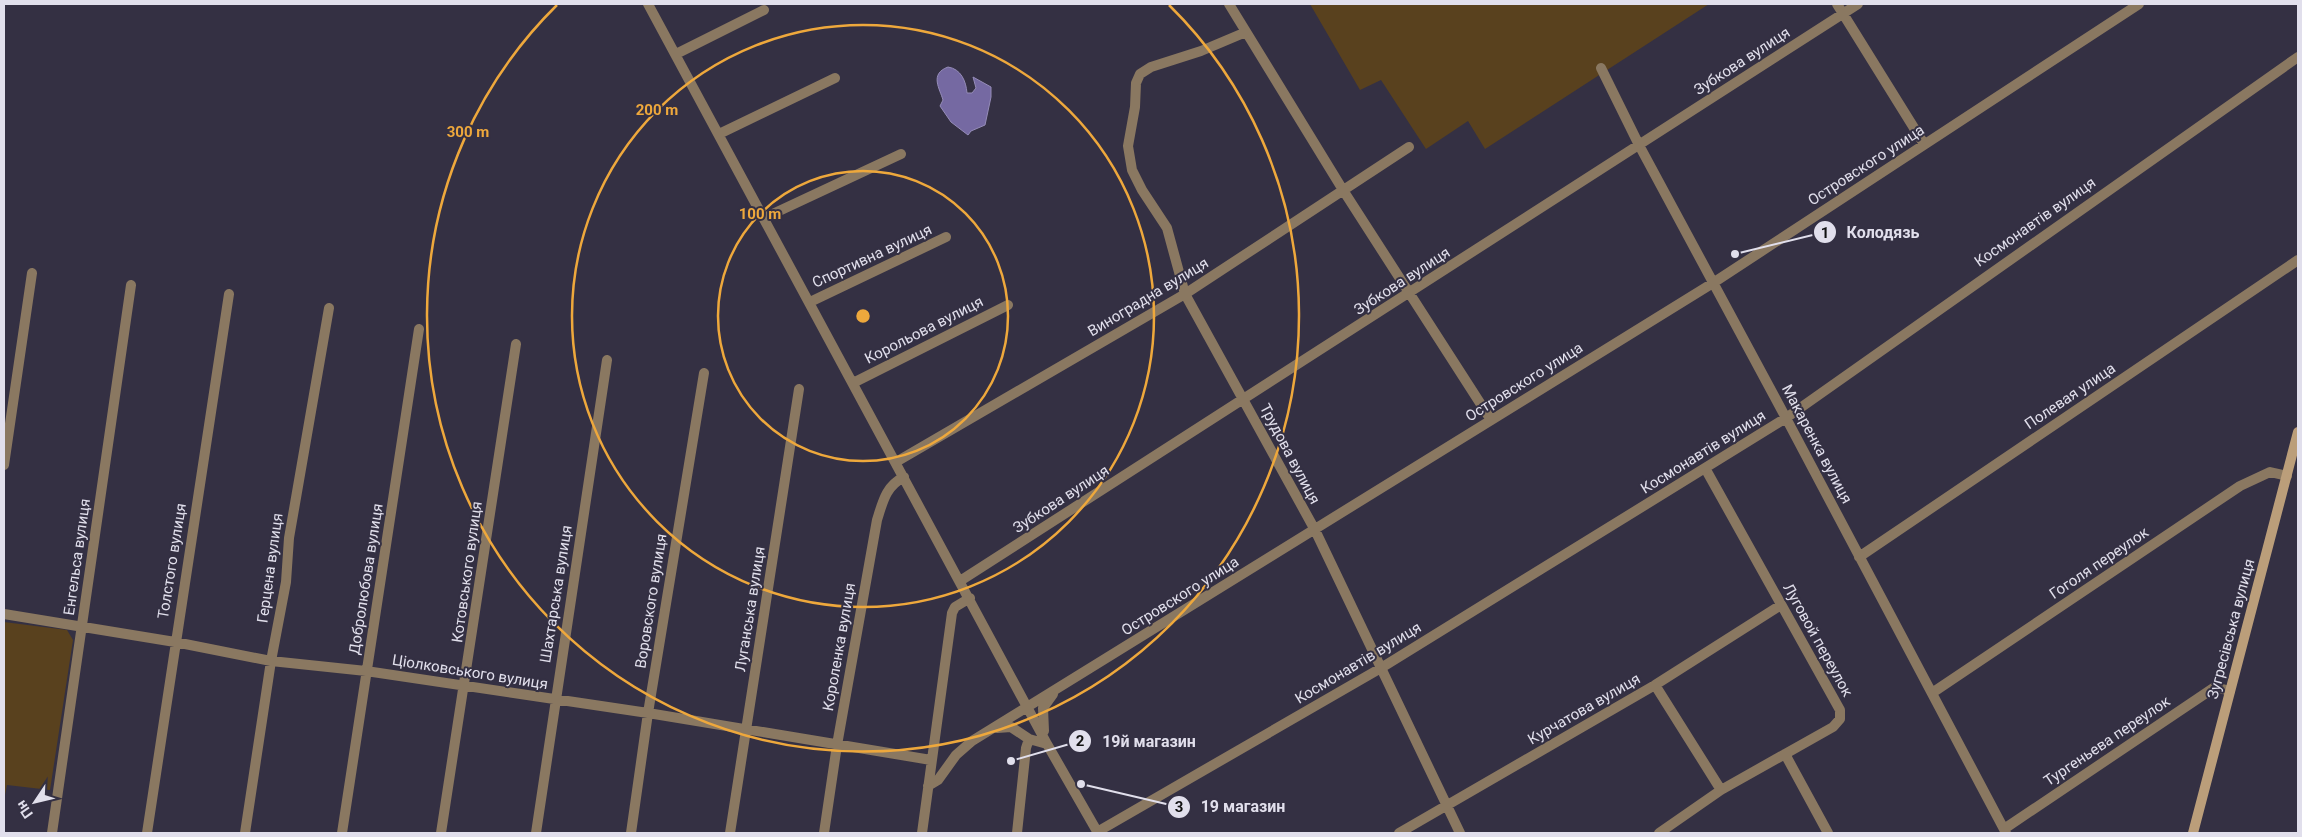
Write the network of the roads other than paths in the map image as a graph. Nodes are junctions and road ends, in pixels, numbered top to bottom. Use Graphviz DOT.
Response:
graph roads {
  1 [pos="648,4"];
  2 [pos="1229,4"];
  3 [pos="1837,4"];
  4 [pos="1858,4"];
  5 [pos="2139,4"];
  6 [pos="764,10"];
  7 [pos="1843,13"];
  8 [pos="1246,32"];
  9 [pos="676,54"];
  10 [pos="2298,57"];
  11 [pos="1601,68"];
  12 [pos="835,78"];
  13 [pos="719,134"];
  14 [pos="1924,144"];
  15 [pos="1639,145"];
  16 [pos="1409,147"];
  17 [pos="901,154"];
  18 [pos="1343,190"];
  19 [pos="764,218"];
  20 [pos="946,237"];
  21 [pos="2298,260"];
  22 [pos="32,273"];
  23 [pos="1713,283"];
  24 [pos="131,285"];
  25 [pos="1410,293"];
  26 [pos="229,294"];
  27 [pos="1185,294"];
  28 [pos="810,302"];
  29 [pos="1008,305"];
  30 [pos="330,308"];
  31 [pos="420,329"];
  32 [pos="516,344"];
  33 [pos="606,360"];
  34 [pos="704,374"];
  35 [pos="853,383"];
  36 [pos="799,390"];
  37 [pos="1244,399"];
  38 [pos="1786,418"];
  39 [pos="1491,420"];
  40 [pos="2298,432"];
  41 [pos="896,462"];
  42 [pos="4,465"];
  43 [pos="1705,468"];
  44 [pos="2287,476"];
  45 [pos="904,477"];
  46 [pos="1315,530"];
  47 [pos="1859,556"];
  48 [pos="960,581"];
  49 [pos="970,598"];
  50 [pos="1781,605"];
  51 [pos="4,614"];
  52 [pos="82,627"];
  53 [pos="175,642"];
  54 [pos="271,661"];
  55 [pos="1382,668"];
  56 [pos="366,671"];
  57 [pos="1656,685"];
  58 [pos="1062,686"];
  59 [pos="465,687"];
  60 [pos="2230,691"];
  61 [pos="1932,693"];
  62 [pos="555,700"];
  63 [pos="1028,707"];
  64 [pos="648,714"];
  65 [pos="992,729"];
  66 [pos="747,730"];
  67 [pos="1029,739"];
  68 [pos="1048,744"];
  69 [pos="837,745"];
  70 [pos="1785,754"];
  71 [pos="931,760"];
  72 [pos="928,786"];
  73 [pos="1721,790"];
  74 [pos="1447,806"];
  75 [pos="2005,831"];
  76 [pos="52,833"];
  77 [pos="147,833"];
  78 [pos="245,833"];
  79 [pos="342,833"];
  80 [pos="441,833"];
  81 [pos="536,833"];
  82 [pos="631,833"];
  83 [pos="730,833"];
  84 [pos="824,833"];
  85 [pos="922,833"];
  86 [pos="1018,833"];
  87 [pos="1098,833"];
  88 [pos="1399,833"];
  89 [pos="1460,833"];
  90 [pos="1659,833"];
  91 [pos="1828,833"];
  92 [pos="2193,833"];
  1 -- 9 [label="street"];
  2 -- 8 [label="street"];
  3 -- 7 [label="street"];
  4 -- 7 [label="street, Зубкова вулиця"];
  5 -- 14 [label="street, Островского улица"];
  6 -- 9 [label="street"];
  7 -- 14 [label="street"];
  7 -- 15 [label="street, Зубкова вулиця"];
  8 -- 18 [label="street"];
  8 -- 27 [label="street, Трудова вулиця"];
  9 -- 13 [label="street"];
  10 -- 38 [label="street, Космонавтів вулиця"];
  11 -- 15 [label="street, Макаренка вулиця"];
  12 -- 13 [label="street"];
  13 -- 19 [label="street"];
  14 -- 23 [label="street, Островского улица"];
  15 -- 23 [label="street, Макаренка вулиця"];
  15 -- 25 [label="street, Зубкова вулиця"];
  16 -- 18 [label="street, Виноградна вулиця"];
  17 -- 19 [label="street"];
  18 -- 25 [label="street"];
  18 -- 27 [label="street, Виноградна вулиця"];
  19 -- 28 [label="street"];
  20 -- 28 [label="street, Спортивна вулиця"];
  21 -- 47 [label="street, Полевая улица"];
  22 -- 42 [label="street"];
  23 -- 38 [label="street, Макаренка вулиця"];
  23 -- 39 [label="street, Островского улица"];
  24 -- 52 [label="street, Енгельса вулиця"];
  25 -- 37 [label="street, Зубкова вулиця"];
  25 -- 39 [label="street"];
  26 -- 53 [label="street, Толстого вулиця"];
  27 -- 37 [label="street, Трудова вулиця"];
  27 -- 41 [label="street, Виноградна вулиця"];
  28 -- 35 [label="street"];
  29 -- 35 [label="street, Корольова вулиця"];
  30 -- 54 [label="street, Герцена вулиця"];
  31 -- 56 [label="street, Добролюбова вулиця"];
  32 -- 59 [label="street, Котовського вулиця"];
  33 -- 62 [label="street, Шахтарська вулиця"];
  34 -- 64 [label="street, Воровского вулиця"];
  35 -- 41 [label="street"];
  36 -- 66 [label="street, Луганська вулиця"];
  37 -- 46 [label="street, Трудова вулиця"];
  37 -- 48 [label="street, Зубкова вулиця"];
  38 -- 43 [label="street, Космонавтів вулиця"];
  38 -- 47 [label="street, Макаренка вулиця"];
  39 -- 46 [label="street, Островского улица"];
  40 -- 44 [label="street, Зугресівська вулиця"];
  41 -- 45 [label="street"];
  43 -- 50 [label="street, Луговой переулок"];
  43 -- 55 [label="street, Космонавтів вулиця"];
  44 -- 60 [label="street, Зугресівська вулиця"];
  44 -- 61 [label="street, Гоголя переулок"];
  45 -- 48 [label="street"];
  45 -- 69 [label="street, Короленка вулиця"];
  46 -- 55 [label="street, Трудова вулиця"];
  46 -- 58 [label="street, Островского улица"];
  47 -- 61 [label="street, Макаренка вулиця"];
  48 -- 49 [label="street"];
  49 -- 63 [label="street"];
  49 -- 71 [label="street"];
  50 -- 57 [label="street, Курчатова вулиця"];
  50 -- 70 [label="street, Луговой переулок"];
  51 -- 52 [label="street, Ціолковського вулиця"];
  52 -- 53 [label="street, Ціолковського вулиця"];
  52 -- 76 [label="street, Енгельса вулиця"];
  53 -- 54 [label="street, Ціолковського вулиця"];
  53 -- 77 [label="street, Толстого вулиця"];
  54 -- 56 [label="street, Ціолковського вулиця"];
  54 -- 78 [label="street, Герцена вулиця"];
  55 -- 74 [label="street, Трудова вулиця"];
  55 -- 87 [label="street, Космонавтів вулиця"];
  56 -- 59 [label="street, Ціолковського вулиця"];
  56 -- 79 [label="street, Добролюбова вулиця"];
  57 -- 73 [label="street"];
  57 -- 74 [label="street, Курчатова вулиця"];
  58 -- 63 [label="street, Островского улица"];
  58 -- 68 [label="street"];
  59 -- 62 [label="street, Ціолковського вулиця"];
  59 -- 80 [label="street, Котовського вулиця"];
  60 -- 75 [label="street, Тургеньева переулок"];
  60 -- 92 [label="street, Зугресівська вулиця"];
  61 -- 75 [label="street, Макаренка вулиця"];
  62 -- 64 [label="street, Ціолковського вулиця"];
  62 -- 81 [label="street, Шахтарська вулиця"];
  63 -- 65 [label="street, Островского улица"];
  63 -- 68 [label="street"];
  64 -- 66 [label="street, Ціолковського вулиця"];
  64 -- 82 [label="street, Воровского вулиця"];
  65 -- 67 [label="street"];
  65 -- 72 [label="street, Островского улица"];
  66 -- 69 [label="street, Ціолковського вулиця"];
  66 -- 83 [label="street, Луганська вулиця"];
  67 -- 68 [label="street"];
  67 -- 86 [label="street"];
  68 -- 87 [label="street"];
  69 -- 71 [label="street, Ціолковського вулиця"];
  69 -- 84 [label="street, Короленка вулиця"];
  70 -- 73 [label="street, Луговой переулок"];
  70 -- 91 [label="street"];
  71 -- 72 [label="street"];
  72 -- 85 [label="street"];
  73 -- 90 [label="street, Луговой переулок"];
  74 -- 88 [label="street, Курчатова вулиця"];
  74 -- 89 [label="street, Трудова вулиця"];
}
